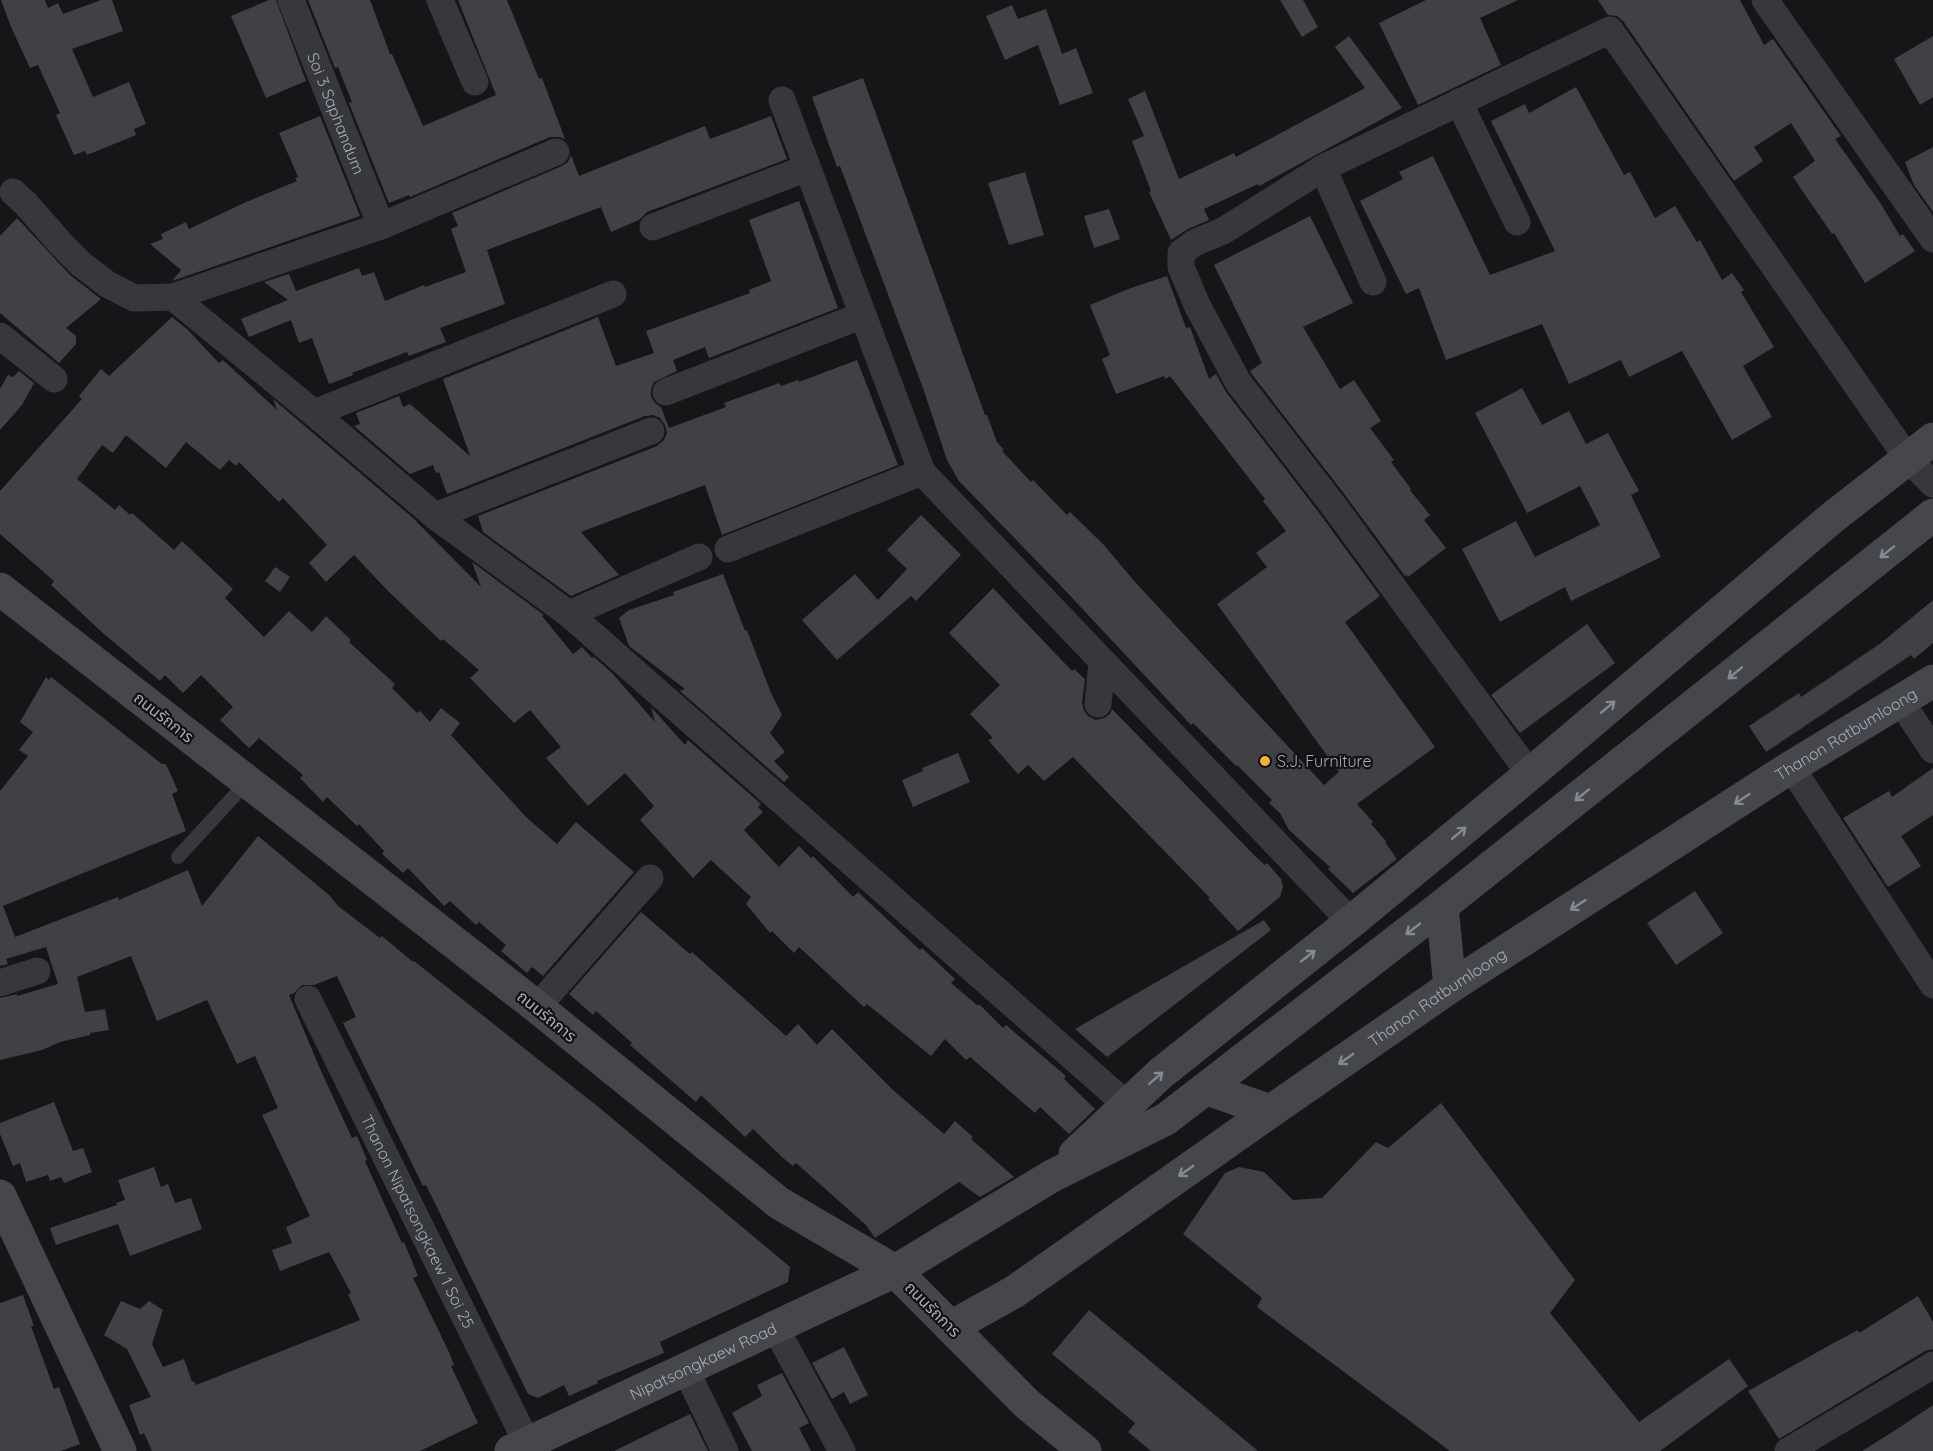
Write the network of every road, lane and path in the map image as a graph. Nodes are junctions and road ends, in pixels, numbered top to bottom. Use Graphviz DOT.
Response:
graph roads {
  1 [pos="291,0"];
  2 [pos="440,0"];
  3 [pos="1765,0"];
  4 [pos="474,82"];
  5 [pos="782,100"];
  6 [pos="1459,102"];
  7 [pos="556,152"];
  8 [pos="807,168"];
  9 [pos="1323,168"];
  10 [pos="13,192"];
  11 [pos="1518,222"];
  12 [pos="381,226"];
  13 [pos="652,227"];
  14 [pos="1933,239"];
  15 [pos="1373,282"];
  16 [pos="613,294"];
  17 [pos="173,297"];
  18 [pos="863,315"];
  19 [pos="0,336"];
  20 [pos="54,379"];
  21 [pos="666,392"];
  22 [pos="314,412"];
  23 [pos="651,431"];
  24 [pos="1921,449"];
  25 [pos="922,472"];
  26 [pos="1933,484"];
  27 [pos="1933,515"];
  28 [pos="435,516"];
  29 [pos="728,549"];
  30 [pos="699,557"];
  31 [pos="0,589"];
  32 [pos="569,614"];
  33 [pos="1102,662"];
  34 [pos="1933,681"];
  35 [pos="1901,702"];
  36 [pos="1098,704"];
  37 [pos="1933,750"];
  38 [pos="1791,767"];
  39 [pos="1530,774"];
  40 [pos="247,782"];
  41 [pos="178,857"];
  42 [pos="650,878"];
  43 [pos="1442,906"];
  44 [pos="1351,922"];
  45 [pos="37,971"];
  46 [pos="0,983"];
  47 [pos="1933,985"];
  48 [pos="1450,987"];
  49 [pos="308,999"];
  50 [pos="537,1007"];
  51 [pos="1206,1089"];
  52 [pos="1126,1104"];
  53 [pos="1270,1111"];
  54 [pos="1052,1176"];
  55 [pos="0,1196"];
  56 [pos="895,1271"];
  57 [pos="775,1327"];
  58 [pos="951,1327"];
  59 [pos="1933,1365"];
  60 [pos="686,1370"];
  61 [pos="523,1448"];
  62 [pos="120,1451"];
  63 [pos="725,1451"];
  64 [pos="842,1451"];
  65 [pos="1085,1451"];
  66 [pos="1788,1451"];
  1 -- 12 [label="street, Soi 3 Saphandum"];
  2 -- 4 [label="street"];
  3 -- 14 [label="street"];
  5 -- 8 [label="street"];
  6 -- 9 [label="street"];
  6 -- 11 [label="street"];
  6 -- 24 [label="street"];
  7 -- 12 [label="street"];
  8 -- 13 [label="street"];
  8 -- 18 [label="street"];
  9 -- 15 [label="street"];
  9 -- 39 [label="street"];
  10 -- 17 [label="street"];
  12 -- 17 [label="street"];
  16 -- 22 [label="street"];
  17 -- 22 [label="street"];
  18 -- 21 [label="street"];
  18 -- 25 [label="street"];
  19 -- 20 [label="street"];
  22 -- 28 [label="street"];
  23 -- 28 [label="street"];
  24 -- 26 [label="street"];
  39 -- 24 [label="street, one-way"];
  25 -- 29 [label="street"];
  25 -- 33 [label="street"];
  27 -- 43 [label="street, one-way"];
  28 -- 32 [label="street"];
  30 -- 32 [label="street"];
  31 -- 40 [label="street, ถนนรัถการ"];
  32 -- 52 [label="street"];
  33 -- 36 [label="street"];
  33 -- 44 [label="street"];
  34 -- 35 [label="street, Thanon Ratbumloong"];
  35 -- 37 [label="street"];
  35 -- 38 [label="street, Thanon Ratbumloong"];
  38 -- 47 [label="street"];
  38 -- 48 [label="street, Thanon Ratbumloong, one-way"];
  44 -- 39 [label="street, one-way"];
  40 -- 41 [label="lane"];
  40 -- 50 [label="street, ถนนรัถการ"];
  42 -- 50 [label="street"];
  43 -- 48 [label="street"];
  43 -- 51 [label="street, one-way"];
  52 -- 44 [label="street, one-way"];
  45 -- 46 [label="street"];
  48 -- 53 [label="street, Thanon Ratbumloong, one-way"];
  49 -- 61 [label="street, Thanon Nipatsongkaew 1 Soi 25"];
  50 -- 56 [label="street, ถนนรัถการ"];
  51 -- 53 [label="street"];
  51 -- 54 [label="street"];
  52 -- 54 [label="street"];
  53 -- 58 [label="street, Thanon Ratbumloong, one-way"];
  54 -- 56 [label="street, Nipatsongkaew Road"];
  55 -- 62 [label="street"];
  56 -- 57 [label="street, Nipatsongkaew Road"];
  56 -- 58 [label="street, ถนนรัถการ"];
  57 -- 60 [label="street, Nipatsongkaew Road"];
  57 -- 64 [label="street"];
  58 -- 65 [label="street, ถนนรัถการ"];
  59 -- 66 [label="street"];
  60 -- 61 [label="street, Nipatsongkaew Road"];
  60 -- 63 [label="street"];
}
